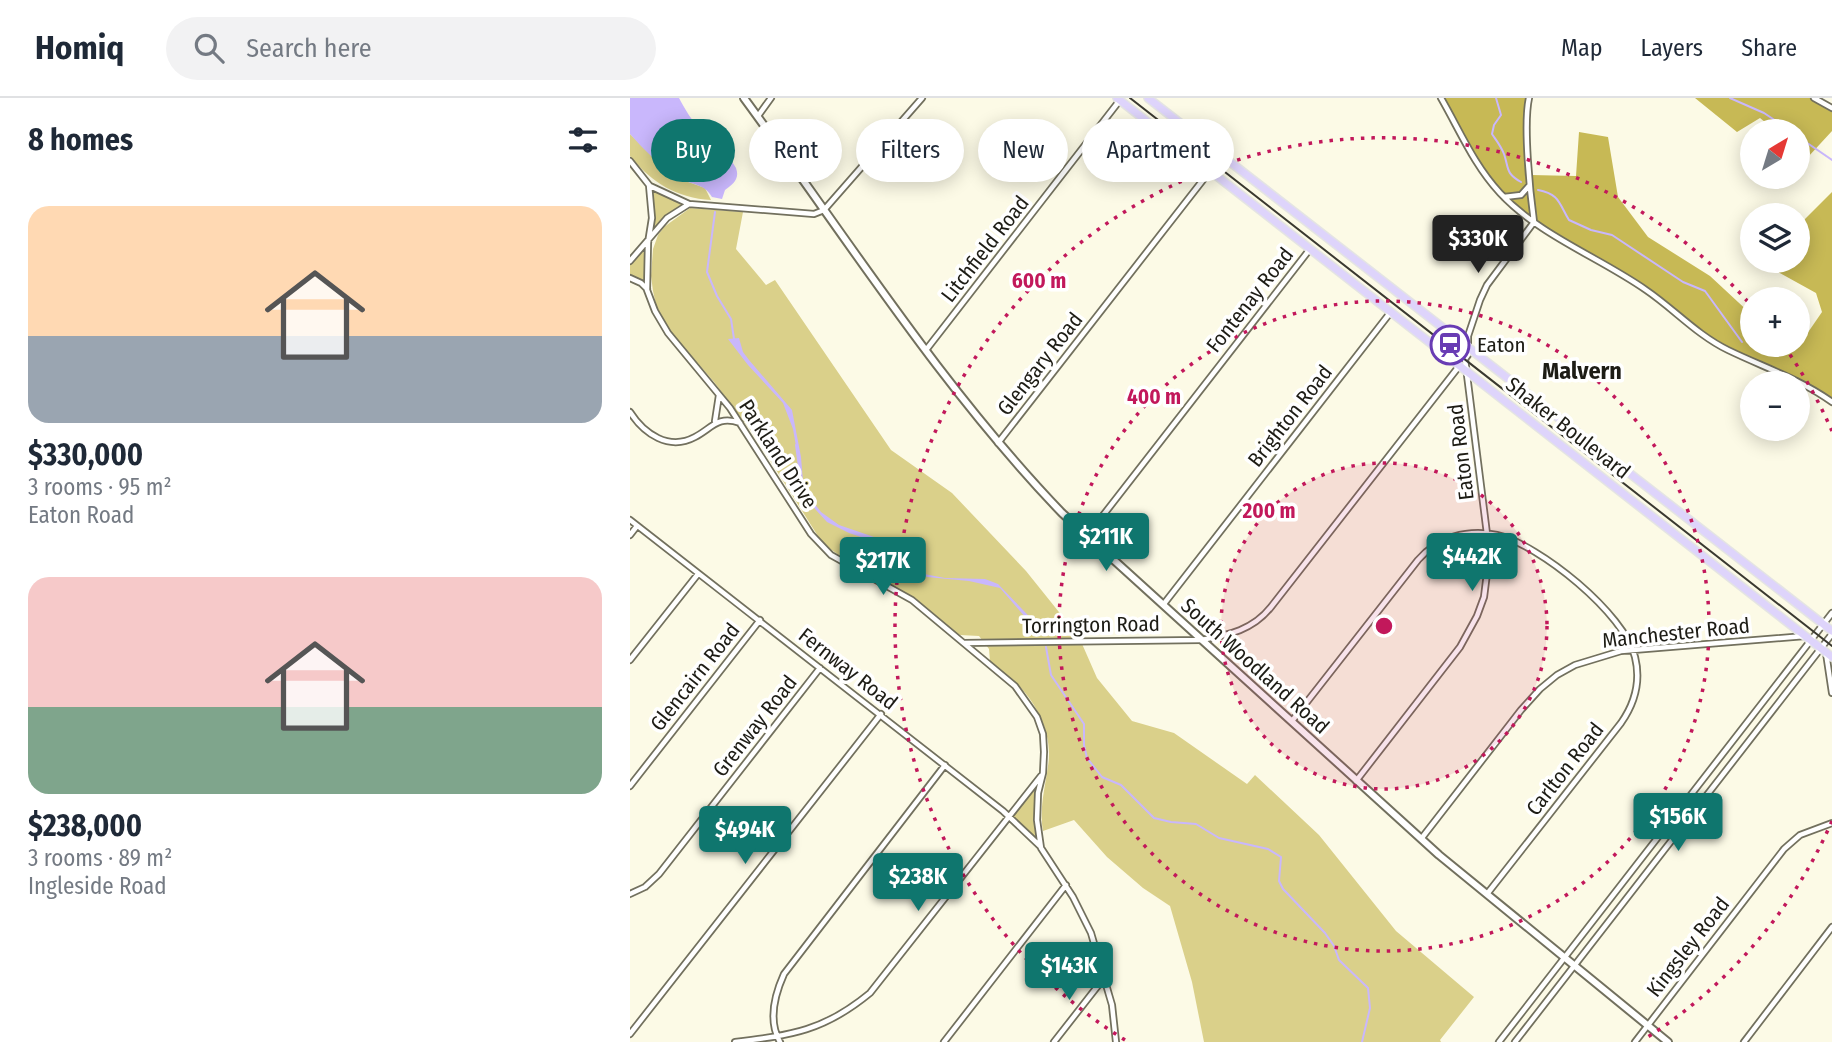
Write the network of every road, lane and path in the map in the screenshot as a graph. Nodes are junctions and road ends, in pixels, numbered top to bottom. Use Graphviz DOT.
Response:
graph roads {
  1 [pos="744,98"];
  2 [pos="771,98"];
  3 [pos="922,98"];
  4 [pos="1148,98"];
  5 [pos="1441,98"];
  6 [pos="1529,98"];
  7 [pos="1814,98"];
  8 [pos="1118,99"];
  9 [pos="1832,108"];
  10 [pos="758,116"];
  11 [pos="1144,119"];
  12 [pos="630,161"];
  13 [pos="1201,182"];
  14 [pos="1224,182"];
  15 [pos="1531,182"];
  16 [pos="649,185"];
  17 [pos="1504,197"];
  18 [pos="689,204"];
  19 [pos="824,210"];
  20 [pos="1534,222"];
  21 [pos="648,243"];
  22 [pos="1310,249"];
  23 [pos="630,261"];
  24 [pos="630,278"];
  25 [pos="647,290"];
  26 [pos="1391,312"];
  27 [pos="1468,347"];
  28 [pos="926,350"];
  29 [pos="1462,362"];
  30 [pos="1467,372"];
  31 [pos="719,393"];
  32 [pos="1832,402"];
  33 [pos="630,412"];
  34 [pos="635,420"];
  35 [pos="715,421"];
  36 [pos="741,423"];
  37 [pos="630,424"];
  38 [pos="998,443"];
  39 [pos="630,520"];
  40 [pos="638,526"];
  41 [pos="1487,534"];
  42 [pos="630,535"];
  43 [pos="1086,536"];
  44 [pos="698,574"];
  45 [pos="1163,605"];
  46 [pos="1832,614"];
  47 [pos="760,620"];
  48 [pos="1824,624"];
  49 [pos="1832,632"];
  50 [pos="1808,638"];
  51 [pos="1201,640"];
  52 [pos="964,643"];
  53 [pos="1633,650"];
  54 [pos="1826,652"];
  55 [pos="630,660"];
  56 [pos="1791,666"];
  57 [pos="820,668"];
  58 [pos="1801,673"];
  59 [pos="1832,693"];
  60 [pos="881,714"];
  61 [pos="1291,722"];
  62 [pos="945,765"];
  63 [pos="1043,773"];
  64 [pos="1356,781"];
  65 [pos="630,786"];
  66 [pos="1010,816"];
  67 [pos="1673,818"];
  68 [pos="1832,823"];
  69 [pos="1683,826"];
  70 [pos="1421,839"];
  71 [pos="1041,848"];
  72 [pos="1066,885"];
  73 [pos="630,894"];
  74 [pos="1487,895"];
  75 [pos="1832,927"];
  76 [pos="1576,943"];
  77 [pos="1586,950"];
  78 [pos="1564,958"];
  79 [pos="1574,966"];
  80 [pos="1104,977"];
  81 [pos="1647,1025"];
  82 [pos="630,1034"];
  83 [pos="778,1039"];
  84 [pos="735,1042"];
  85 [pos="944,1042"];
  86 [pos="1054,1042"];
  87 [pos="1116,1042"];
  88 [pos="1499,1042"];
  89 [pos="1514,1042"];
  90 [pos="1635,1042"];
  91 [pos="1668,1042"];
  92 [pos="1744,1042"];
  1 -- 10 [label="street, South Woodland Road"];
  2 -- 10 [label="street"];
  3 -- 19 [label="street"];
  4 -- 27 [label="main road, Shaker Boulevard"];
  5 -- 17 [label="street"];
  6 -- 15 [label="street"];
  7 -- 9 [label="street"];
  8 -- 11 [label="main road, Shaker Boulevard"];
  8 -- 28 [label="street, Litchfield Road"];
  10 -- 19 [label="street, South Woodland Road"];
  12 -- 16 [label="street"];
  13 -- 38 [label="street, Glengary Road"];
  14 -- 22 [label="main road, Shaker Boulevard"];
  15 -- 17 [label="street"];
  15 -- 20 [label="street"];
  16 -- 18 [label="street"];
  16 -- 21 [label="street, Parkland Drive"];
  17 -- 20 [label="street"];
  18 -- 19 [label="street"];
  18 -- 21 [label="street"];
  19 -- 28 [label="street, South Woodland Road"];
  20 -- 27 [label="street"];
  20 -- 32 [label="street"];
  21 -- 23 [label="street"];
  21 -- 25 [label="street, Parkland Drive"];
  22 -- 26 [label="main road, Shaker Boulevard"];
  22 -- 43 [label="street, Fontenay Road"];
  24 -- 25 [label="street"];
  25 -- 31 [label="street, Parkland Drive"];
  26 -- 29 [label="main road, Shaker Boulevard"];
  26 -- 45 [label="street, Brighton Road"];
  27 -- 29 [label="street"];
  27 -- 48 [label="main road, Shaker Boulevard"];
  28 -- 38 [label="street, South Woodland Road"];
  29 -- 30 [label="main road, Shaker Boulevard"];
  29 -- 51 [label="street, Torrington Road"];
  30 -- 41 [label="street, Eaton Road"];
  30 -- 50 [label="main road, Shaker Boulevard"];
  31 -- 35 [label="street"];
  31 -- 36 [label="street, Parkland Drive"];
  33 -- 34 [label="street"];
  34 -- 35 [label="street"];
  34 -- 37 [label="street"];
  35 -- 36 [label="street"];
  36 -- 52 [label="street, Parkland Drive"];
  38 -- 43 [label="street, South Woodland Road"];
  39 -- 40 [label="street, Fernway Road"];
  40 -- 42 [label="street"];
  40 -- 44 [label="street, Fernway Road"];
  41 -- 53 [label="street"];
  41 -- 61 [label="street"];
  41 -- 64 [label="street, Eaton Road"];
  43 -- 45 [label="street, South Woodland Road"];
  44 -- 47 [label="street, Fernway Road"];
  44 -- 55 [label="street"];
  45 -- 51 [label="street, South Woodland Road"];
  46 -- 48 [label="street"];
  47 -- 57 [label="street, Fernway Road"];
  47 -- 65 [label="street, Glencairn Road"];
  48 -- 49 [label="main road, Shaker Boulevard"];
  48 -- 50 [label="street"];
  49 -- 54 [label="street"];
  50 -- 53 [label="street, Manchester Road"];
  50 -- 54 [label="main road, Shaker Boulevard"];
  50 -- 56 [label="street"];
  51 -- 52 [label="street, Torrington Road"];
  51 -- 61 [label="street, South Woodland Road"];
  52 -- 63 [label="street, Parkland Drive"];
  53 -- 70 [label="street, Manchester Road"];
  53 -- 74 [label="street, Carlton Road"];
  54 -- 58 [label="street"];
  54 -- 59 [label="street"];
  56 -- 58 [label="street"];
  56 -- 67 [label="street"];
  57 -- 60 [label="street, Fernway Road"];
  57 -- 73 [label="street, Grenway Road"];
  58 -- 69 [label="street"];
  60 -- 62 [label="street, Fernway Road"];
  60 -- 82 [label="street"];
  61 -- 64 [label="street, South Woodland Road"];
  62 -- 66 [label="street, Fernway Road"];
  62 -- 83 [label="street"];
  63 -- 66 [label="street"];
  63 -- 71 [label="street, Parkland Drive"];
  64 -- 70 [label="street, South Woodland Road"];
  66 -- 71 [label="street, Fernway Road"];
  66 -- 83 [label="street"];
  67 -- 69 [label="street"];
  67 -- 76 [label="street"];
  68 -- 81 [label="street, Kingsley Road"];
  69 -- 77 [label="street"];
  70 -- 74 [label="street, South Woodland Road"];
  71 -- 72 [label="street, Parkland Drive"];
  72 -- 80 [label="street, Parkland Drive"];
  72 -- 85 [label="street"];
  74 -- 78 [label="street, South Woodland Road"];
  75 -- 92 [label="street"];
  76 -- 77 [label="street"];
  76 -- 78 [label="street"];
  77 -- 79 [label="street"];
  78 -- 79 [label="street, South Woodland Road"];
  78 -- 88 [label="street"];
  79 -- 81 [label="street, South Woodland Road"];
  79 -- 89 [label="street"];
  80 -- 86 [label="street"];
  80 -- 87 [label="street, Parkland Drive"];
  81 -- 90 [label="street, Kingsley Road"];
  81 -- 91 [label="street, South Woodland Road"];
  83 -- 84 [label="street"];
}
